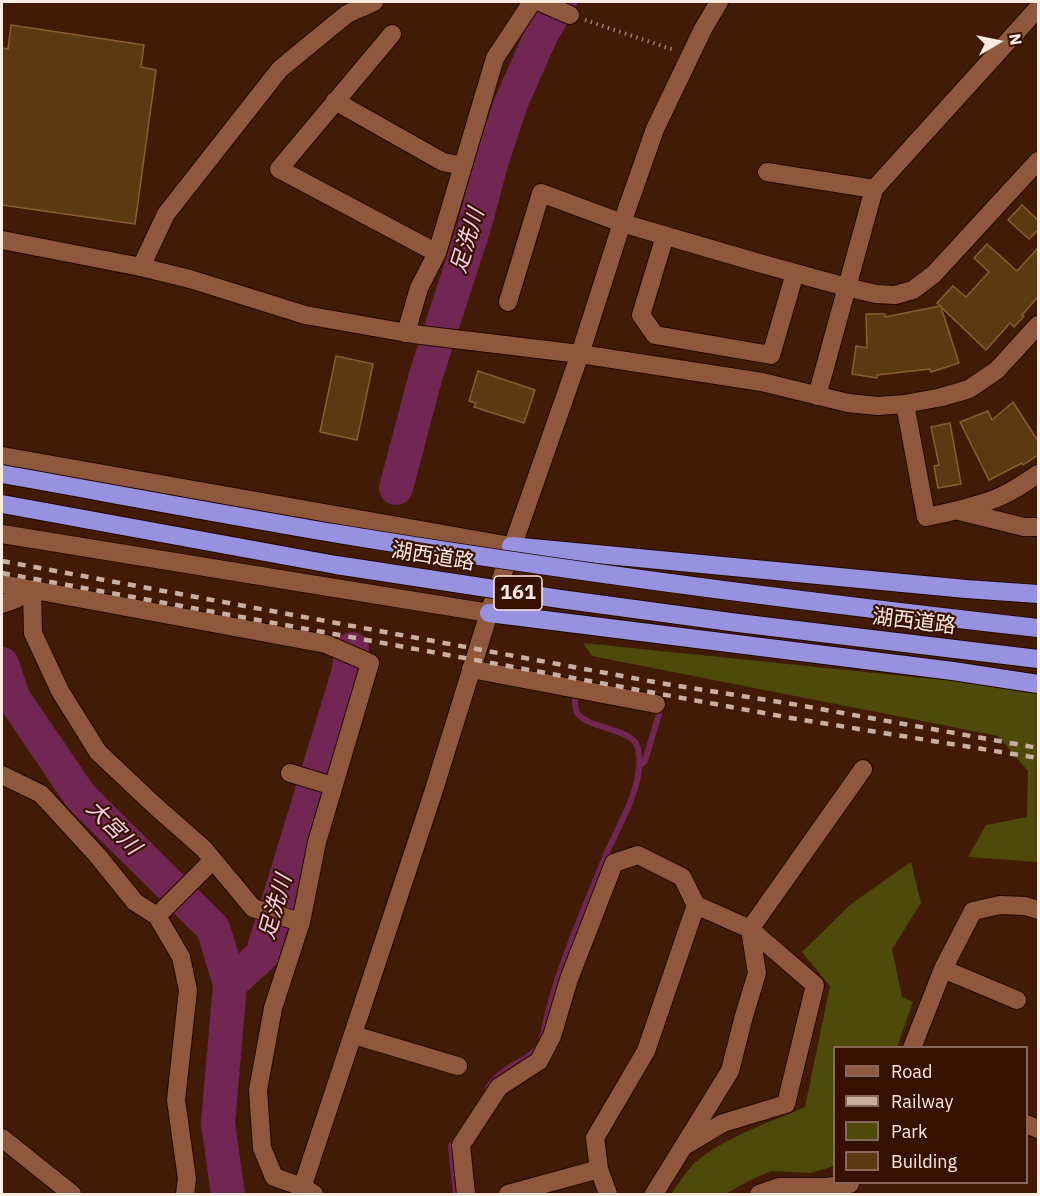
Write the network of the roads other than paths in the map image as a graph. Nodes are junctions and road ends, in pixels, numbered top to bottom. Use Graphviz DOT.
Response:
graph roads {
  1 [pos="374,2"];
  2 [pos="538,2"];
  3 [pos="719,2"];
  4 [pos="1038,8"];
  5 [pos="570,15"];
  6 [pos="392,34"];
  7 [pos="335,101"];
  8 [pos="1038,161"];
  9 [pos="463,166"];
  10 [pos="767,172"];
  11 [pos="874,189"];
  12 [pos="622,223"];
  13 [pos="665,236"];
  14 [pos="2,240"];
  15 [pos="437,253"];
  16 [pos="141,267"];
  17 [pos="795,273"];
  18 [pos="846,287"];
  19 [pos="508,302"];
  20 [pos="1038,325"];
  21 [pos="410,334"];
  22 [pos="580,354"];
  23 [pos="817,396"];
  24 [pos="905,404"];
  25 [pos="2,456"];
  26 [pos="2,474"];
  27 [pos="1038,474"];
  28 [pos="2,504"];
  29 [pos="957,511"];
  30 [pos="1038,527"];
  31 [pos="2,534"];
  32 [pos="511,546"];
  33 [pos="2,584"];
  34 [pos="32,590"];
  35 [pos="1038,594"];
  36 [pos="9,602"];
  37 [pos="489,614"];
  38 [pos="1038,627"];
  39 [pos="1038,659"];
  40 [pos="471,669"];
  41 [pos="1038,684"];
  42 [pos="656,704"];
  43 [pos="864,769"];
  44 [pos="290,773"];
  45 [pos="2,775"];
  46 [pos="333,786"];
  47 [pos="213,861"];
  48 [pos="696,905"];
  49 [pos="1038,910"];
  50 [pos="157,915"];
  51 [pos="300,922"];
  52 [pos="750,929"];
  53 [pos="943,969"];
  54 [pos="1017,1000"];
  55 [pos="354,1035"];
  56 [pos="912,1046"];
  57 [pos="458,1066"];
  58 [pos="2,1138"];
  59 [pos="684,1146"];
  60 [pos="599,1169"];
  61 [pos="854,1187"];
  62 [pos="306,1192"];
  63 [pos="72,1194"];
  64 [pos="185,1194"];
  65 [pos="466,1194"];
  66 [pos="508,1194"];
  67 [pos="608,1194"];
  68 [pos="654,1194"];
  69 [pos="759,1194"];
  1 -- 16 [label="street"];
  2 -- 5 [label="street"];
  2 -- 9 [label="street"];
  3 -- 12 [label="street"];
  4 -- 11 [label="street"];
  6 -- 7 [label="street"];
  7 -- 9 [label="street"];
  7 -- 15 [label="street"];
  8 -- 18 [label="street"];
  9 -- 15 [label="street"];
  10 -- 11 [label="street"];
  11 -- 18 [label="street"];
  12 -- 13 [label="street"];
  12 -- 19 [label="street"];
  12 -- 22 [label="street"];
  13 -- 17 [label="street"];
  13 -- 17 [label="street"];
  14 -- 16 [label="street"];
  15 -- 21 [label="street"];
  16 -- 21 [label="street"];
  17 -- 18 [label="street"];
  18 -- 23 [label="street"];
  20 -- 24 [label="street"];
  21 -- 22 [label="street"];
  22 -- 23 [label="street"];
  22 -- 32 [label="street"];
  23 -- 24 [label="street"];
  24 -- 29 [label="street"];
  25 -- 32 [label="street"];
  26 -- 38 [label="highway, 湖西道路 / 161, bridge"];
  27 -- 29 [label="street"];
  28 -- 39 [label="highway, 湖西道路 / 161, bridge"];
  29 -- 30 [label="street"];
  31 -- 37 [label="street"];
  32 -- 35 [label="highway"];
  32 -- 37 [label="street"];
  33 -- 34 [label="street"];
  34 -- 36 [label="street"];
  34 -- 46 [label="street"];
  34 -- 47 [label="street"];
  37 -- 40 [label="street"];
  37 -- 41 [label="highway"];
  40 -- 42 [label="street"];
  40 -- 55 [label="street"];
  43 -- 52 [label="street"];
  44 -- 46 [label="street"];
  45 -- 50 [label="street"];
  46 -- 51 [label="street"];
  47 -- 50 [label="street"];
  47 -- 51 [label="street"];
  48 -- 52 [label="street"];
  48 -- 60 [label="street"];
  48 -- 65 [label="street"];
  49 -- 53 [label="street"];
  50 -- 64 [label="street"];
  51 -- 62 [label="street"];
  52 -- 59 [label="street"];
  52 -- 59 [label="street"];
  53 -- 54 [label="street"];
  53 -- 56 [label="street"];
  55 -- 57 [label="street"];
  55 -- 62 [label="street"];
  58 -- 63 [label="street"];
  59 -- 68 [label="street"];
  60 -- 66 [label="street"];
  60 -- 67 [label="street"];
  61 -- 69 [label="street"];
}
